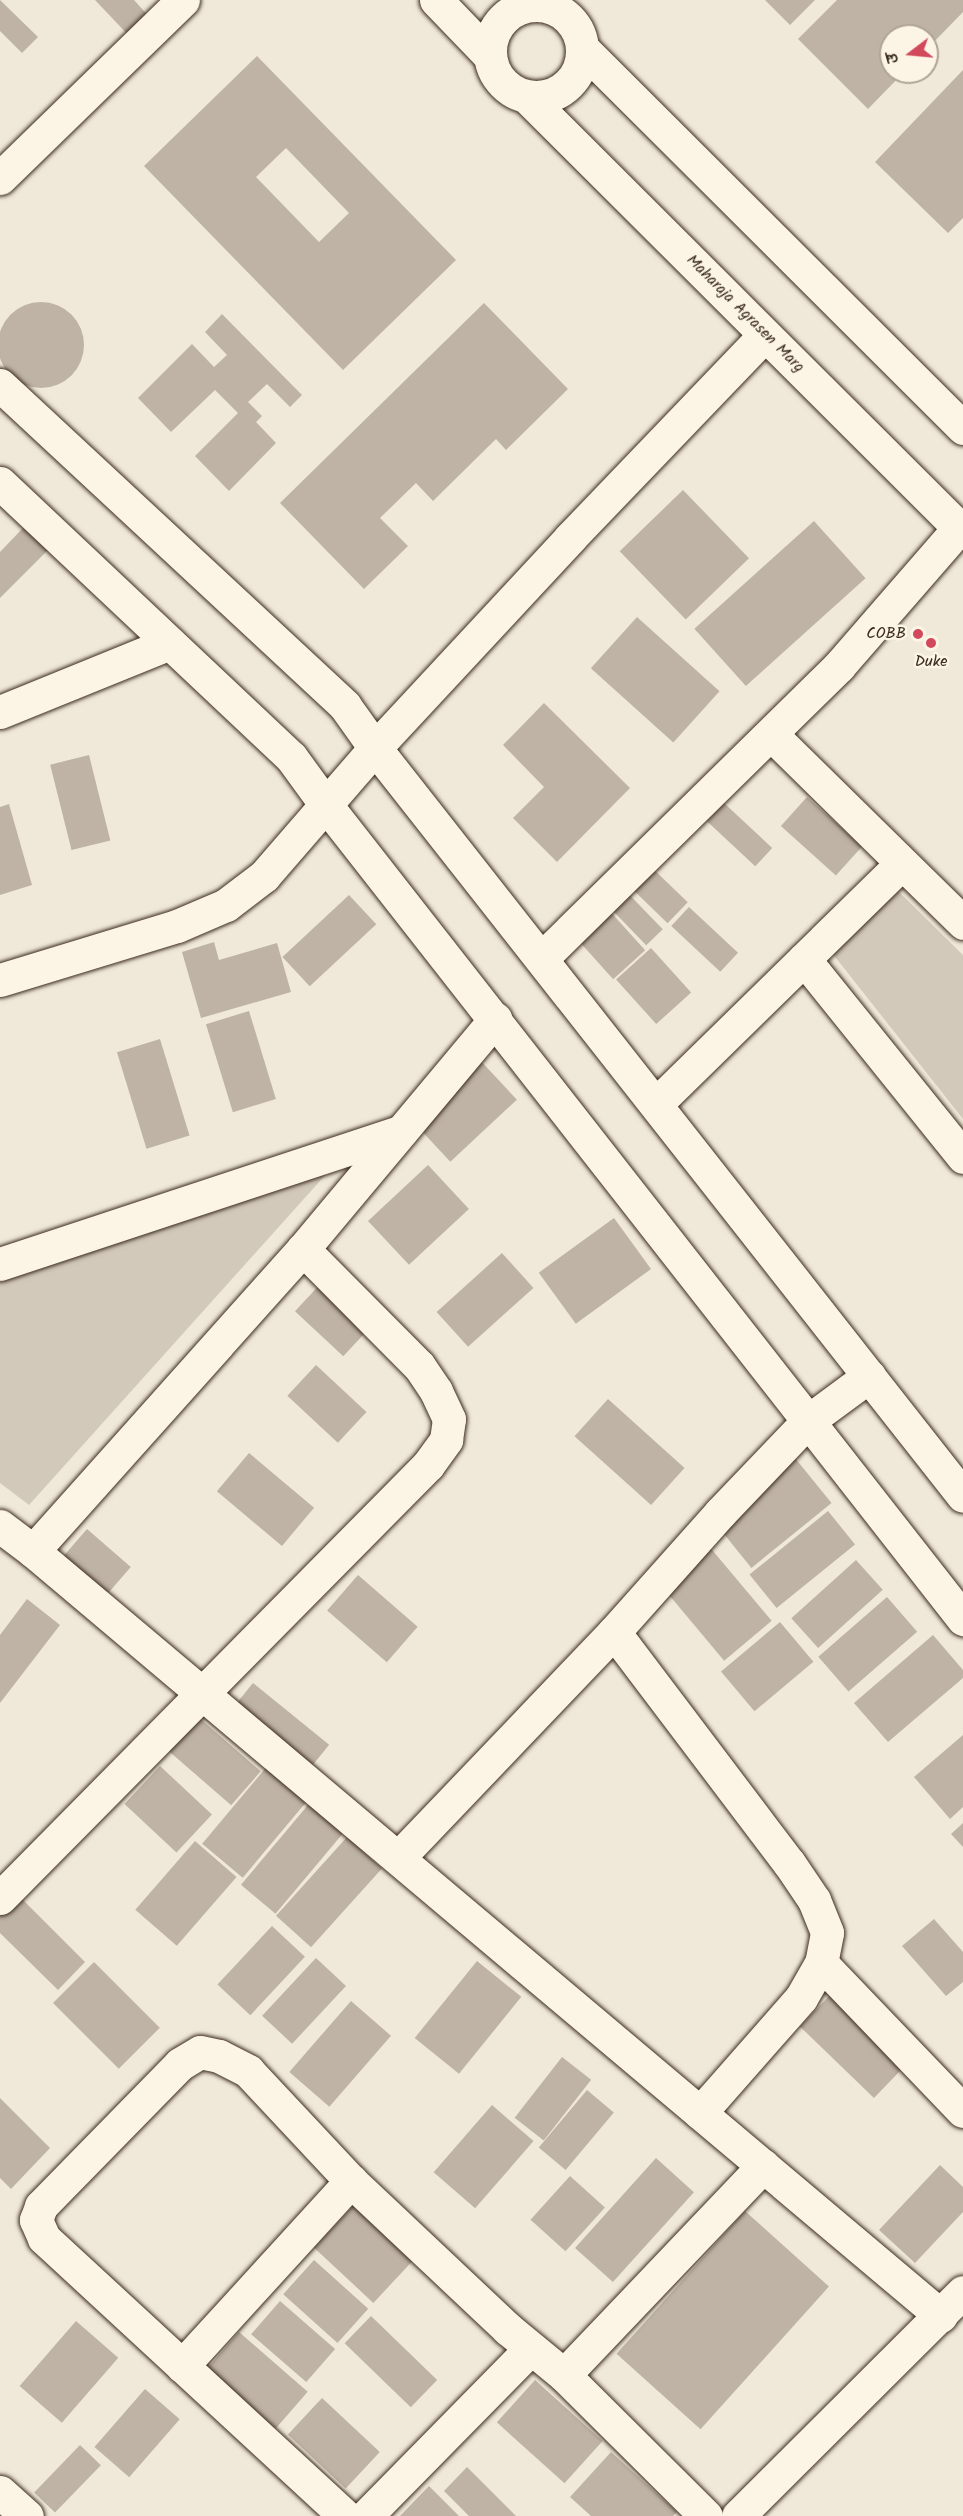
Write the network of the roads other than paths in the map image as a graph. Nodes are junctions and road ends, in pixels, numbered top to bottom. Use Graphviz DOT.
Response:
graph roads {
  1 [pos="183,0"];
  2 [pos="436,0"];
  3 [pos="555,5"];
  4 [pos="582,48"];
  5 [pos="489,55"];
  6 [pos="527,97"];
  7 [pos="0,178"];
  8 [pos="765,335"];
  9 [pos="0,385"];
  10 [pos="963,428"];
  11 [pos="0,483"];
  12 [pos="961,530"];
  13 [pos="170,643"];
  14 [pos="0,712"];
  15 [pos="772,735"];
  16 [pos="375,748"];
  17 [pos="326,805"];
  18 [pos="902,863"];
  19 [pos="963,923"];
  20 [pos="542,958"];
  21 [pos="804,959"];
  22 [pos="0,980"];
  23 [pos="495,1019"];
  24 [pos="656,1104"];
  25 [pos="401,1131"];
  26 [pos="963,1157"];
  27 [pos="303,1249"];
  28 [pos="0,1264"];
  29 [pos="869,1376"];
  30 [pos="808,1421"];
  31 [pos="963,1496"];
  32 [pos="0,1526"];
  33 [pos="33,1551"];
  34 [pos="963,1619"];
  35 [pos="614,1632"];
  36 [pos="201,1692"];
  37 [pos="398,1858"];
  38 [pos="2,1891"];
  39 [pos="821,1964"];
  40 [pos="963,2111"];
  41 [pos="700,2113"];
  42 [pos="763,2166"];
  43 [pos="351,2181"];
  44 [pos="963,2292"];
  45 [pos="941,2316"];
  46 [pos="530,2349"];
  47 [pos="182,2366"];
  48 [pos="564,2375"];
  49 [pos="0,2492"];
  50 [pos="27,2516"];
  51 [pos="345,2516"];
  52 [pos="366,2516"];
  53 [pos="706,2516"];
  54 [pos="738,2516"];
  1 -- 7 [label="street"];
  2 -- 5 [label="street, Maharaja Agrasen Marg"];
  3 -- 4 [label="street"];
  3 -- 5 [label="street"];
  4 -- 6 [label="street"];
  4 -- 10 [label="street"];
  5 -- 6 [label="street, Maharaja Agrasen Marg"];
  6 -- 8 [label="street, Maharaja Agrasen Marg"];
  8 -- 12 [label="street, Maharaja Agrasen Marg"];
  8 -- 16 [label="street"];
  9 -- 16 [label="street"];
  11 -- 13 [label="street"];
  12 -- 15 [label="street"];
  13 -- 14 [label="street"];
  13 -- 17 [label="street"];
  15 -- 18 [label="street"];
  15 -- 20 [label="street"];
  16 -- 17 [label="street"];
  16 -- 20 [label="street"];
  17 -- 22 [label="street"];
  17 -- 23 [label="street"];
  18 -- 19 [label="street"];
  18 -- 21 [label="street"];
  20 -- 24 [label="street"];
  21 -- 24 [label="street"];
  21 -- 26 [label="street"];
  23 -- 25 [label="street"];
  23 -- 30 [label="street"];
  24 -- 29 [label="street"];
  25 -- 27 [label="street"];
  25 -- 28 [label="street"];
  27 -- 33 [label="street"];
  27 -- 36 [label="street"];
  29 -- 30 [label="street"];
  29 -- 31 [label="street"];
  30 -- 34 [label="street"];
  30 -- 35 [label="street"];
  32 -- 33 [label="street"];
  33 -- 36 [label="street"];
  35 -- 37 [label="street"];
  35 -- 39 [label="street"];
  36 -- 37 [label="street"];
  36 -- 38 [label="street"];
  37 -- 41 [label="street"];
  39 -- 40 [label="street"];
  39 -- 41 [label="street"];
  41 -- 42 [label="street"];
  42 -- 45 [label="street"];
  42 -- 48 [label="street"];
  43 -- 46 [label="street"];
  43 -- 47 [label="street"];
  43 -- 47 [label="street"];
  44 -- 45 [label="street"];
  45 -- 54 [label="street"];
  46 -- 48 [label="street"];
  46 -- 52 [label="street"];
  47 -- 51 [label="street"];
  48 -- 53 [label="street"];
  49 -- 50 [label="street"];
}
